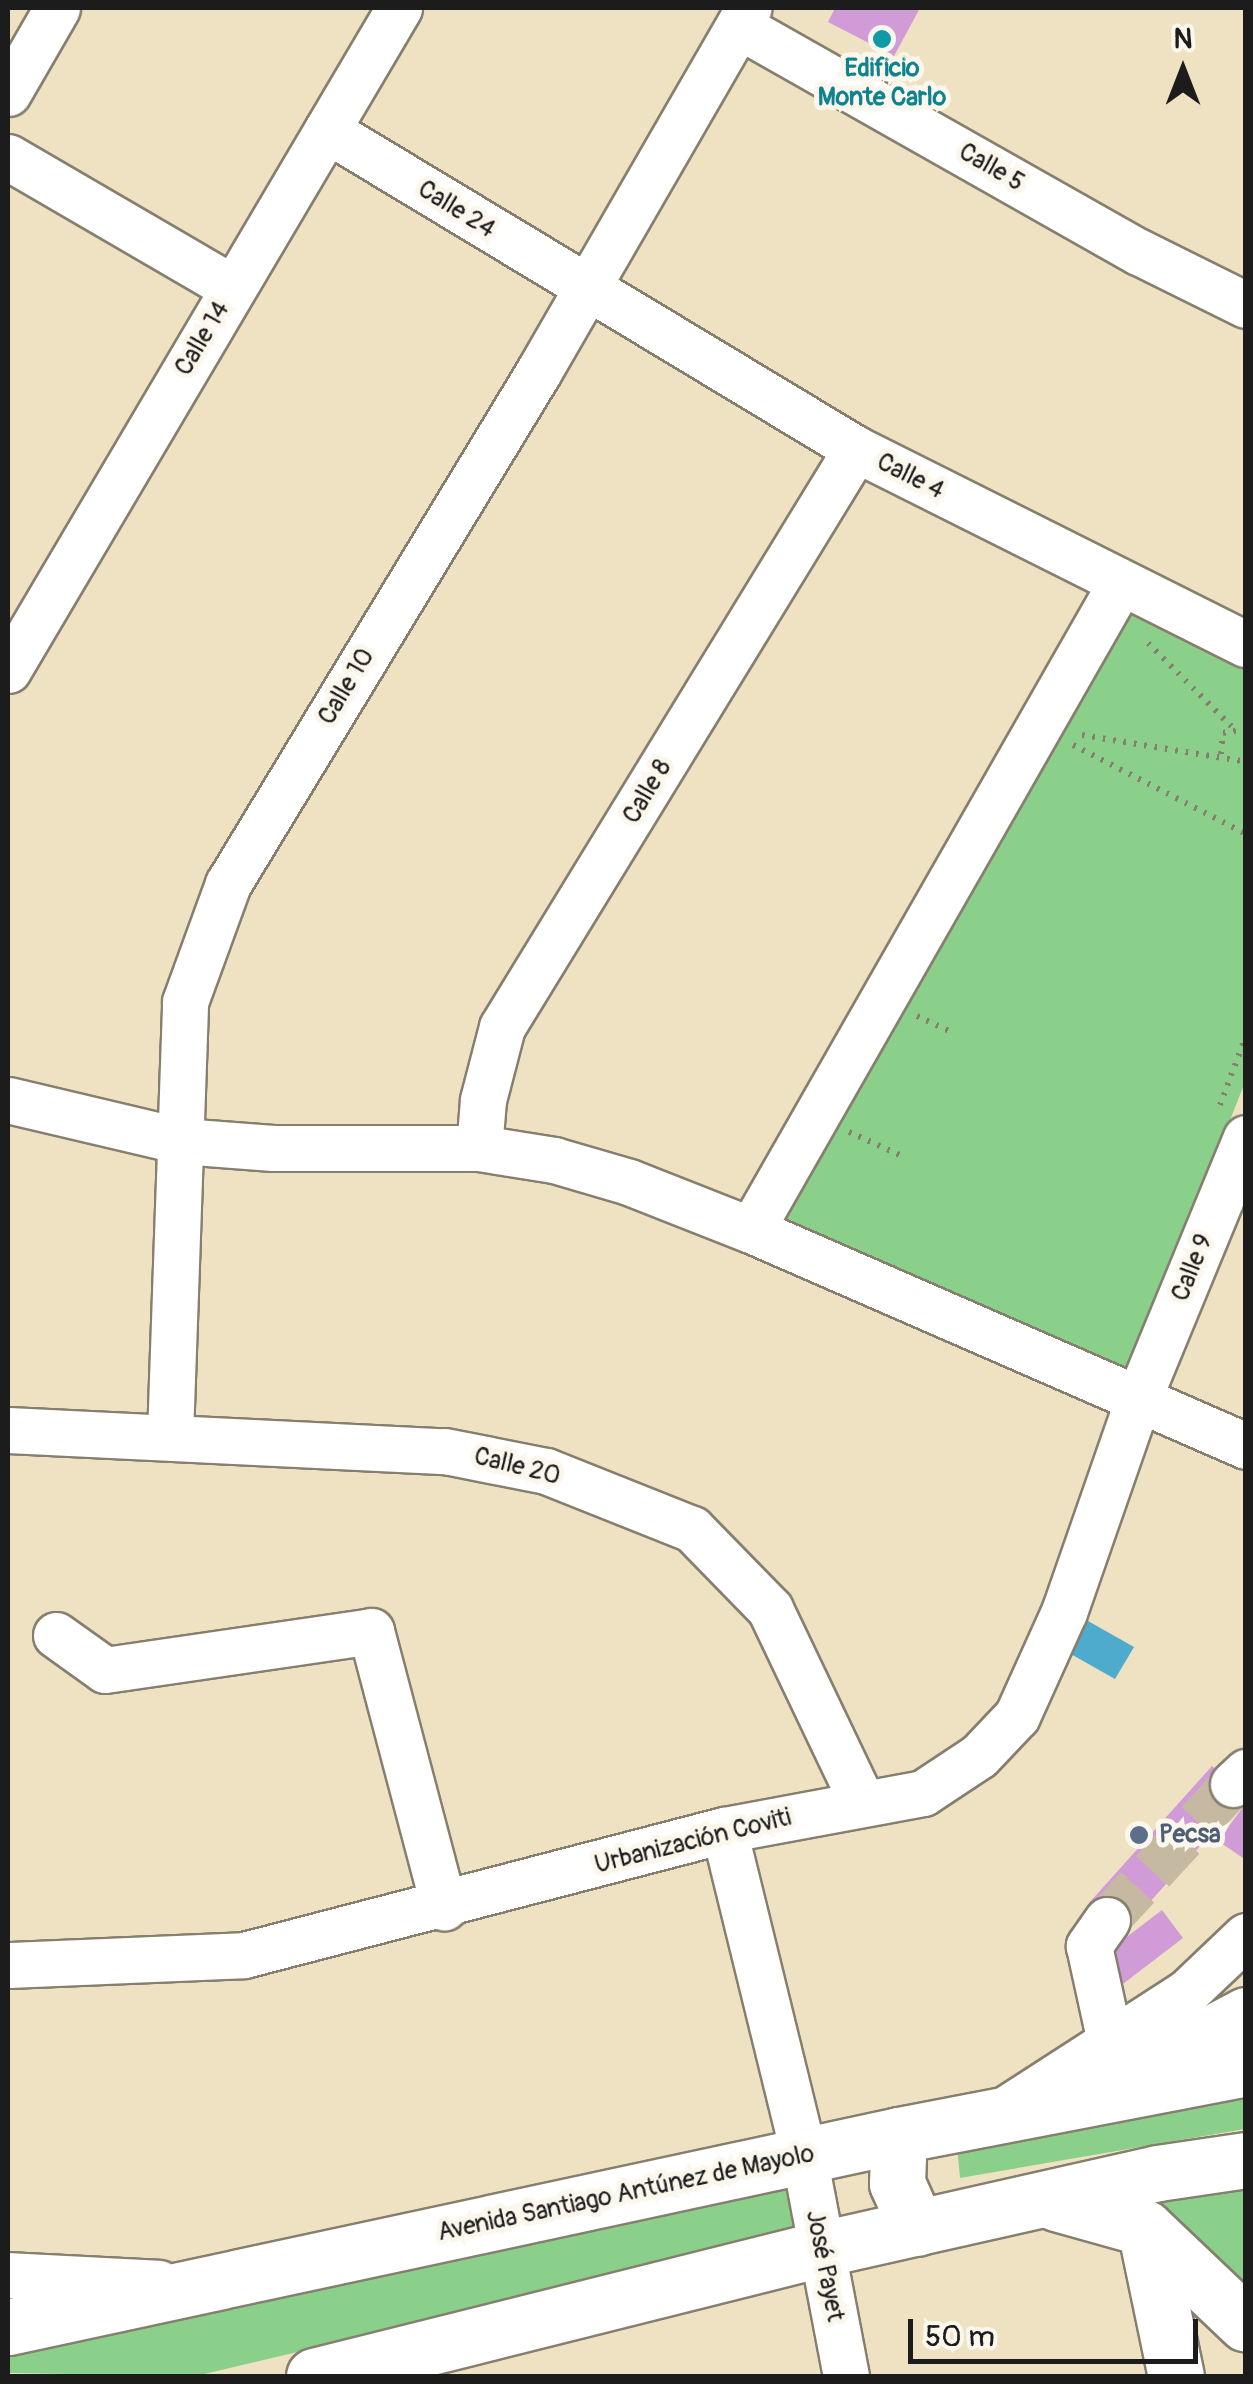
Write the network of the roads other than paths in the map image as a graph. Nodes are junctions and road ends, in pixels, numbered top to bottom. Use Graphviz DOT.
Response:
graph roads {
  1 [pos="57,8"];
  2 [pos="399,8"];
  3 [pos="744,16"];
  4 [pos="8,93"];
  5 [pos="326,130"];
  6 [pos="8,157"];
  7 [pos="234,288"];
  8 [pos="585,290"];
  9 [pos="1246,305"];
  10 [pos="856,450"];
  11 [pos="1119,586"];
  12 [pos="1246,644"];
  13 [pos="8,670"];
  14 [pos="8,1100"];
  15 [pos="1230,1129"];
  16 [pos="181,1140"];
  17 [pos="479,1148"];
  18 [pos="751,1230"];
  19 [pos="1139,1397"];
  20 [pos="8,1430"];
  21 [pos="170,1436"];
  22 [pos="1246,1446"];
  23 [pos="56,1635"];
  24 [pos="862,1802"];
  25 [pos="724,1830"];
  26 [pos="444,1908"];
  27 [pos="1107,1920"];
  28 [pos="1246,1936"];
  29 [pos="8,1964"];
  30 [pos="1246,2016"];
  31 [pos="1246,2068"];
  32 [pos="1102,2071"];
  33 [pos="899,2135"];
  34 [pos="804,2156"];
  35 [pos="1246,2160"];
  36 [pos="1048,2201"];
  37 [pos="917,2228"];
  38 [pos="1146,2228"];
  39 [pos="821,2249"];
  40 [pos="8,2276"];
  41 [pos="206,2285"];
  42 [pos="1246,2324"];
  43 [pos="8,2326"];
  44 [pos="842,2359"];
  45 [pos="314,2376"];
  46 [pos="1176,2376"];
  1 -- 4 [label="street"];
  2 -- 5 [label="street, Calle 14"];
  3 -- 8 [label="street, Calle 10"];
  3 -- 9 [label="street, Calle 5"];
  5 -- 7 [label="street, Calle 14"];
  5 -- 8 [label="street, Calle 24"];
  6 -- 7 [label="street"];
  7 -- 13 [label="street, Calle 14"];
  8 -- 10 [label="street, Calle 4"];
  8 -- 16 [label="street, Calle 10"];
  10 -- 11 [label="street, Calle 4"];
  10 -- 17 [label="street, Calle 8"];
  11 -- 12 [label="street, Calle 4"];
  11 -- 18 [label="street"];
  14 -- 16 [label="street"];
  15 -- 19 [label="street, Calle 9"];
  16 -- 17 [label="street"];
  16 -- 21 [label="street, Calle 10"];
  17 -- 18 [label="street"];
  18 -- 19 [label="street"];
  19 -- 22 [label="street"];
  19 -- 24 [label="street, Urbanización Coviti"];
  20 -- 21 [label="street, Calle 20"];
  21 -- 24 [label="street, Calle 20"];
  23 -- 26 [label="street"];
  24 -- 25 [label="street, Urbanización Coviti"];
  25 -- 26 [label="street, Urbanización Coviti"];
  25 -- 34 [label="street, José Payet"];
  26 -- 29 [label="street, Urbanización Coviti"];
  27 -- 32 [label="street"];
  28 -- 32 [label="street"];
  30 -- 32 [label="main road"];
  31 -- 32 [label="main road, Avenida Santiago Antúnez de Mayolo"];
  32 -- 33 [label="main road, Avenida Santiago Antúnez de Mayolo"];
  33 -- 34 [label="main road, Avenida Santiago Antúnez de Mayolo"];
  33 -- 37 [label="main road"];
  34 -- 39 [label="street, José Payet"];
  34 -- 41 [label="main road, Avenida Santiago Antúnez de Mayolo"];
  35 -- 36 [label="main road"];
  36 -- 37 [label="main road"];
  36 -- 38 [label="main road"];
  37 -- 39 [label="main road"];
  38 -- 42 [label="main road"];
  38 -- 46 [label="main road"];
  39 -- 44 [label="street, José Payet"];
  39 -- 45 [label="main road"];
  40 -- 41 [label="street"];
  41 -- 43 [label="main road, Avenida Santiago Antúnez de Mayolo"];
}
